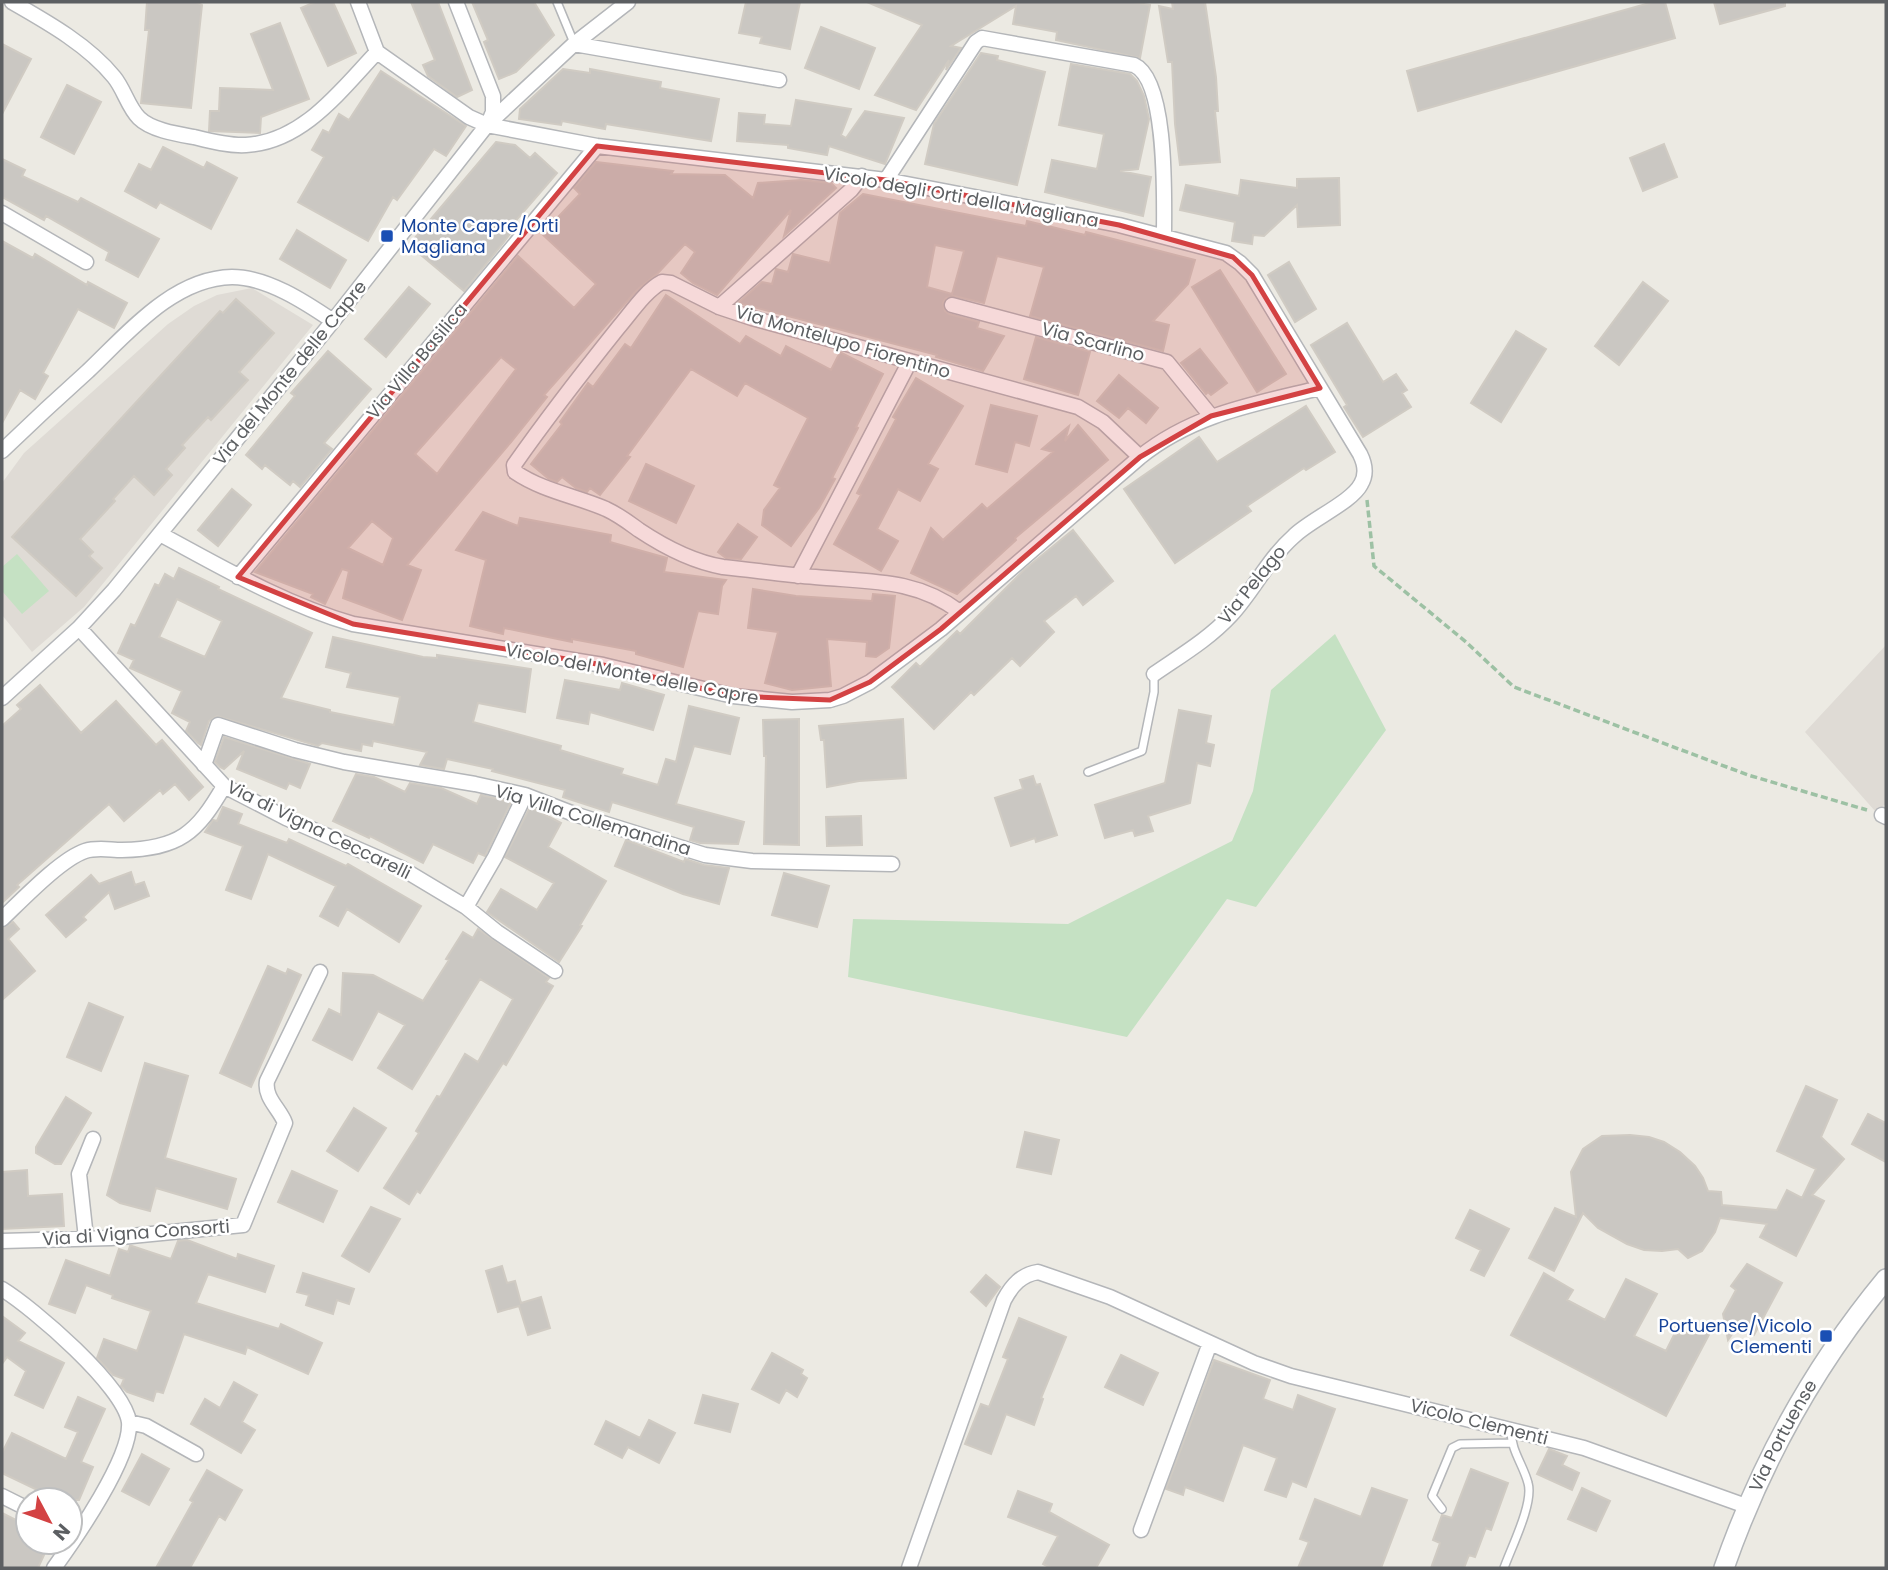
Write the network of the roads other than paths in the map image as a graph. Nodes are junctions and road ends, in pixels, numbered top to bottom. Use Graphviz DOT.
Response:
graph roads {
  1 [pos="12,2"];
  2 [pos="358,2"];
  3 [pos="456,2"];
  4 [pos="557,2"];
  5 [pos="628,2"];
  6 [pos="574,44"];
  7 [pos="377,52"];
  8 [pos="779,80"];
  9 [pos="488,125"];
  10 [pos="597,146"];
  11 [pos="862,176"];
  12 [pos="886,180"];
  13 [pos="2,213"];
  14 [pos="1164,236"];
  15 [pos="86,262"];
  16 [pos="951,305"];
  17 [pos="719,307"];
  18 [pos="333,321"];
  19 [pos="910,361"];
  20 [pos="1320,388"];
  21 [pos="1211,416"];
  22 [pos="2,451"];
  23 [pos="1140,457"];
  24 [pos="160,534"];
  25 [pos="798,576"];
  26 [pos="238,577"];
  27 [pos="960,612"];
  28 [pos="79,628"];
  29 [pos="1154,674"];
  30 [pos="2,698"];
  31 [pos="204,765"];
  32 [pos="1088,772"];
  33 [pos="224,786"];
  34 [pos="525,795"];
  35 [pos="892,864"];
  36 [pos="466,907"];
  37 [pos="2,919"];
  38 [pos="555,971"];
  39 [pos="320,972"];
  40 [pos="93,1139"];
  41 [pos="86,1238"];
  42 [pos="2,1241"];
  43 [pos="1886,1279"];
  44 [pos="2,1289"];
  45 [pos="1210,1343"];
  46 [pos="129,1422"];
  47 [pos="1511,1437"];
  48 [pos="196,1454"];
  49 [pos="1746,1506"];
  50 [pos="1442,1509"];
  51 [pos="84,1515"];
  52 [pos="1141,1530"];
  53 [pos="909,1568"];
  54 [pos="1504,1568"];
  55 [pos="1724,1568"];
  1 -- 7 [label="street"];
  2 -- 7 [label="street"];
  3 -- 9 [label="street"];
  4 -- 6 [label="lane"];
  5 -- 6 [label="street, Via del Monte delle Capre"];
  6 -- 8 [label="street"];
  6 -- 9 [label="street, Via del Monte delle Capre"];
  7 -- 9 [label="street, Vicolo degli Orti della Magliana"];
  9 -- 10 [label="street, Vicolo degli Orti della Magliana"];
  9 -- 18 [label="street, Via del Monte delle Capre"];
  10 -- 11 [label="street, Vicolo degli Orti della Magliana"];
  10 -- 26 [label="street, Via Villa Basilica"];
  11 -- 12 [label="street, Vicolo degli Orti della Magliana"];
  11 -- 17 [label="street"];
  12 -- 14 [label="street, Vicolo degli Orti della Magliana"];
  12 -- 14 [label="street"];
  13 -- 15 [label="street"];
  14 -- 20 [label="street, Vicolo degli Orti della Magliana"];
  16 -- 21 [label="street, Via Scarlino"];
  17 -- 19 [label="street, Via Montelupo Fiorentino"];
  17 -- 25 [label="street, Via Montelupo Fiorentino"];
  18 -- 22 [label="street"];
  18 -- 24 [label="street, Via del Monte delle Capre"];
  19 -- 23 [label="street, Via Montelupo Fiorentino"];
  19 -- 25 [label="street"];
  20 -- 21 [label="street, Vicolo del Monte delle Capre"];
  20 -- 29 [label="street, Via Pelago"];
  21 -- 23 [label="street, Vicolo del Monte delle Capre"];
  23 -- 27 [label="street, Vicolo del Monte delle Capre"];
  24 -- 26 [label="street, Vicolo del Monte delle Capre"];
  24 -- 28 [label="street, Via del Monte delle Capre"];
  25 -- 27 [label="street, Via Montelupo Fiorentino"];
  26 -- 27 [label="street, Vicolo del Monte delle Capre"];
  28 -- 30 [label="street, Via del Monte delle Capre"];
  28 -- 31 [label="street, Via di Vigna Ceccarelli"];
  29 -- 32 [label="lane"];
  31 -- 33 [label="street, Via di Vigna Ceccarelli"];
  31 -- 34 [label="street, Via Villa Collemandina"];
  33 -- 36 [label="street, Via di Vigna Ceccarelli"];
  33 -- 37 [label="street"];
  34 -- 35 [label="street, Via Villa Collemandina"];
  34 -- 36 [label="street"];
  36 -- 38 [label="street, Via di Vigna Ceccarelli"];
  39 -- 41 [label="street, Via di Vigna Consorti"];
  40 -- 41 [label="street"];
  41 -- 42 [label="street, Via di Vigna Consorti"];
  43 -- 49 [label="main road, Via Portuense"];
  44 -- 46 [label="street"];
  45 -- 47 [label="street, Vicolo Clementi"];
  45 -- 52 [label="street"];
  45 -- 53 [label="street, Vicolo Clementi"];
  46 -- 48 [label="street"];
  46 -- 51 [label="street"];
  47 -- 49 [label="street, Vicolo Clementi"];
  47 -- 50 [label="lane"];
  47 -- 54 [label="lane"];
  49 -- 55 [label="main road, Via Portuense"];
}
